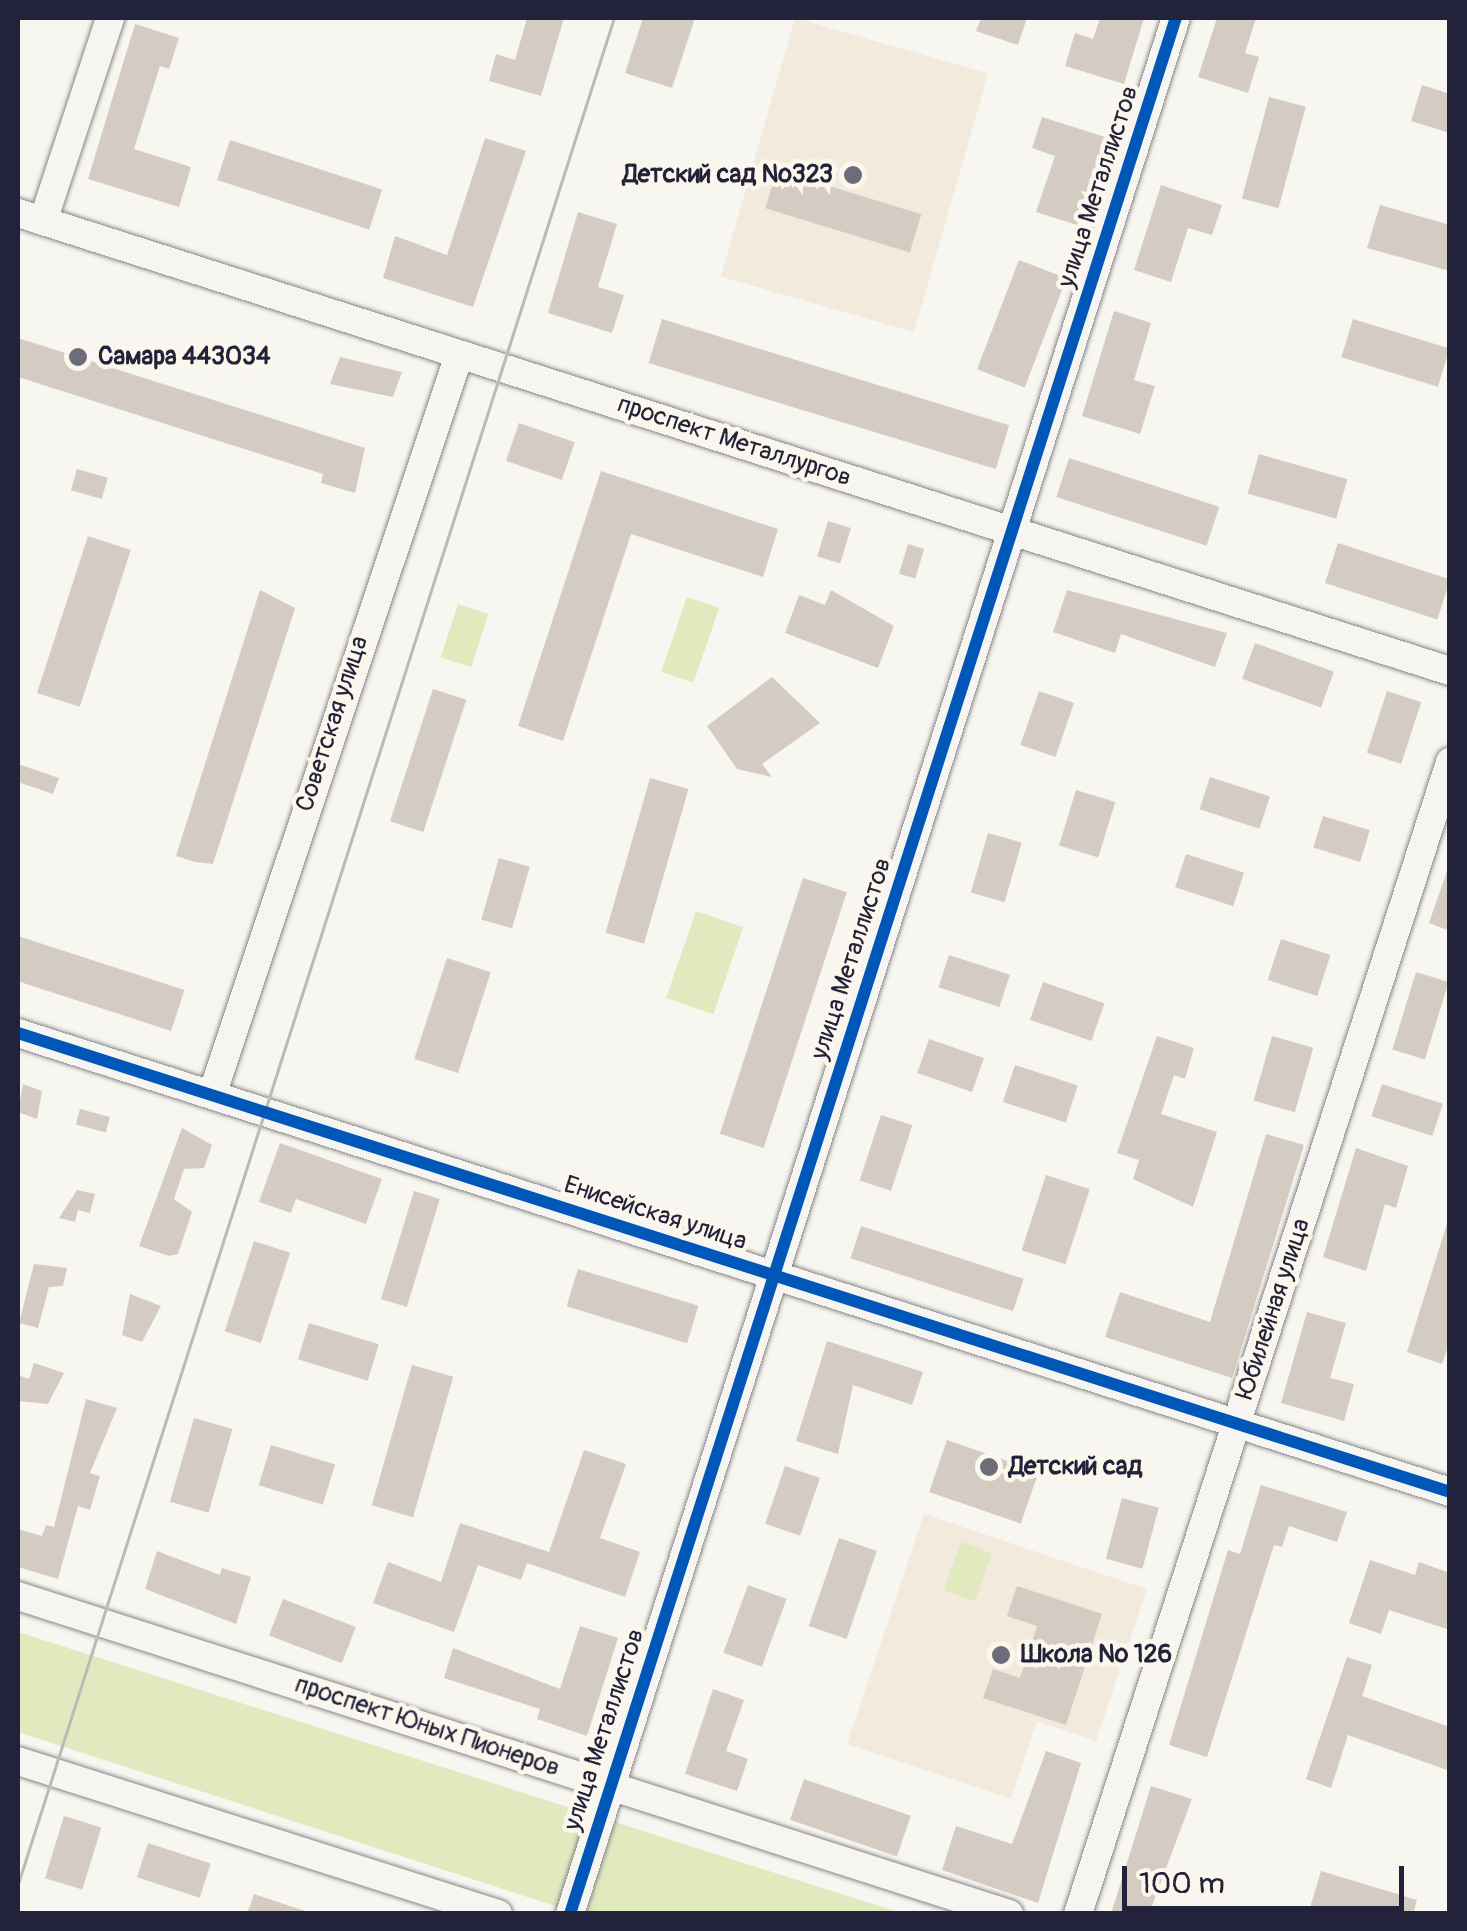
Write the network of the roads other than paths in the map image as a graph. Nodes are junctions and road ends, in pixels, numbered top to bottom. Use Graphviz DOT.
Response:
graph roads {
  1 [pos="110,18"];
  2 [pos="1176,18"];
  3 [pos="30,217"];
  4 [pos="459,355"];
  5 [pos="1012,532"];
  6 [pos="1450,672"];
  7 [pos="1450,762"];
  8 [pos="18,1033"];
  9 [pos="212,1095"];
  10 [pos="774,1276"];
  11 [pos="1237,1424"];
  12 [pos="1450,1492"];
  13 [pos="18,1596"];
  14 [pos="18,1761"];
  15 [pos="611,1786"];
  16 [pos="498,1914"];
  17 [pos="570,1914"];
  18 [pos="1008,1914"];
  19 [pos="1078,1914"];
  1 -- 3 [label="street"];
  2 -- 5 [label="street, улица Металлистов"];
  3 -- 4 [label="street, проспект Металлургов"];
  4 -- 5 [label="street, проспект Металлургов"];
  4 -- 9 [label="street, Советская улица"];
  5 -- 6 [label="street, проспект Металлургов"];
  5 -- 10 [label="street, улица Металлистов"];
  7 -- 11 [label="street, Юбилейная улица"];
  8 -- 9 [label="street, Енисейская улица"];
  9 -- 10 [label="street, Енисейская улица"];
  10 -- 11 [label="street, Енисейская улица"];
  10 -- 15 [label="street, улица Металлистов"];
  11 -- 12 [label="street, Енисейская улица"];
  11 -- 19 [label="street, Юбилейная улица"];
  13 -- 15 [label="street, проспект Юных Пионеров"];
  14 -- 16 [label="street"];
  15 -- 17 [label="street, улица Металлистов"];
  15 -- 18 [label="street, проспект Юных Пионеров"];
}
